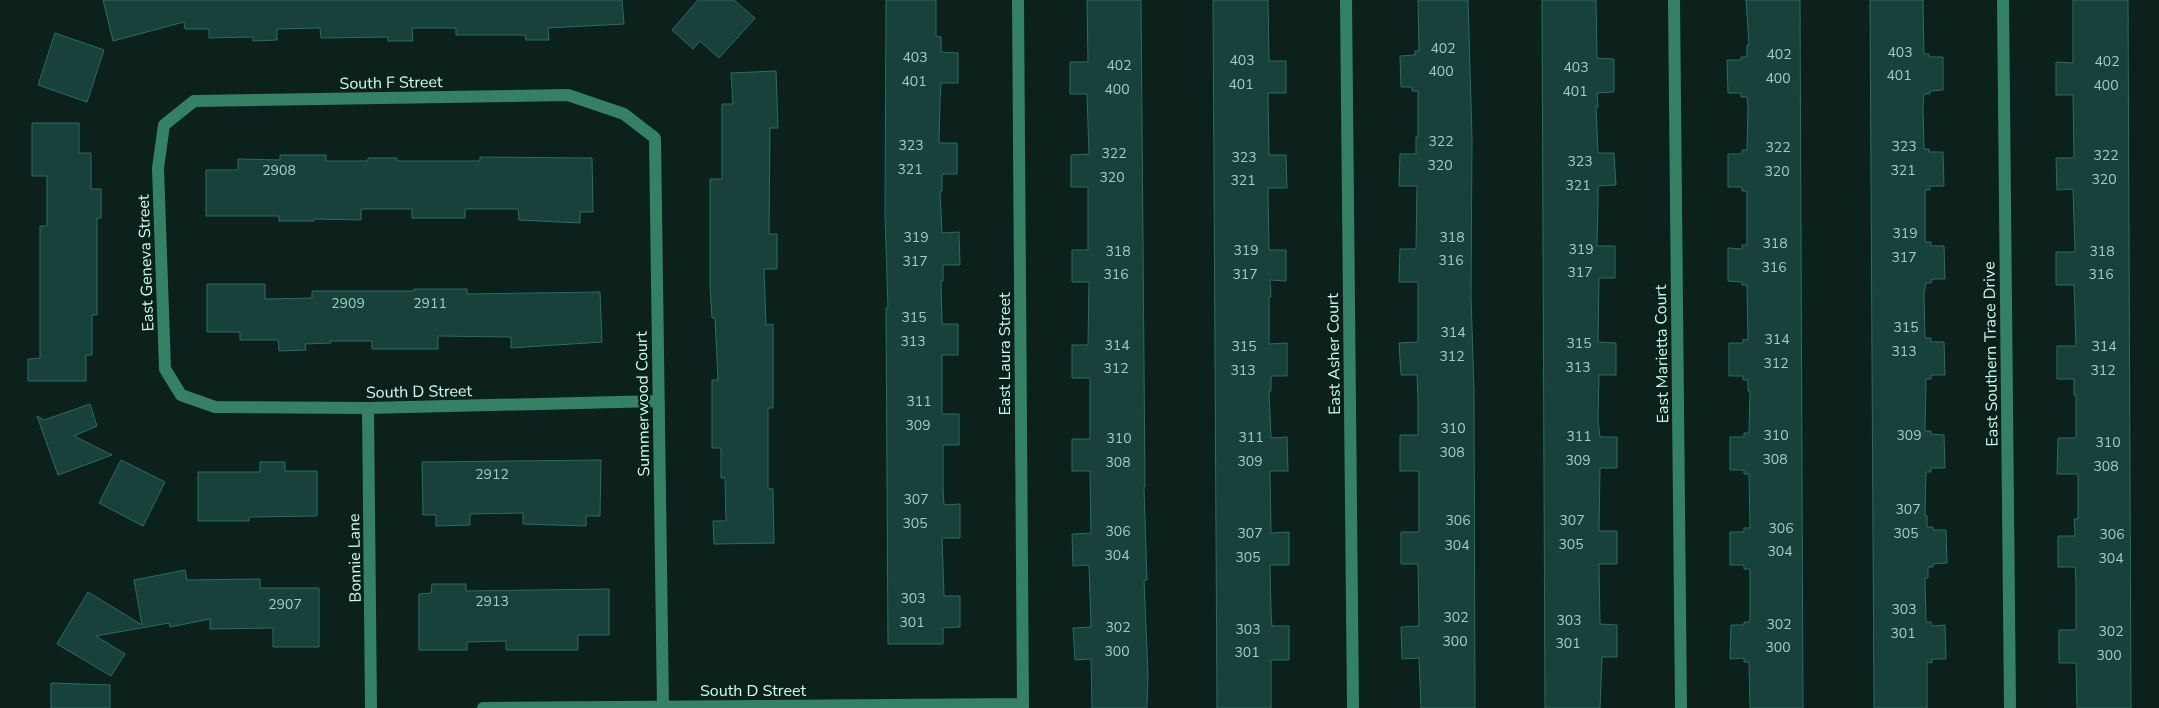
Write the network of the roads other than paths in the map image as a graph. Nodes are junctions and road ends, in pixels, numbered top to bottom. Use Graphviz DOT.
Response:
graph roads {
  1 [pos="1018,0"];
  2 [pos="1346,0"];
  3 [pos="1674,0"];
  4 [pos="2003,0"];
  5 [pos="624,114"];
  6 [pos="164,125"];
  7 [pos="181,395"];
  8 [pos="658,401"];
  9 [pos="368,408"];
  10 [pos="1022,706"];
  11 [pos="663,707"];
  12 [pos="371,708"];
  13 [pos="483,708"];
  14 [pos="1353,708"];
  15 [pos="1681,708"];
  16 [pos="2010,708"];
  1 -- 10 [label="street, East Laura Street"];
  2 -- 14 [label="street, East Asher Court"];
  3 -- 15 [label="street, East Marietta Court"];
  4 -- 16 [label="street, East Southern Trace Drive"];
  5 -- 6 [label="street, South F Street"];
  5 -- 8 [label="street, Summerwood Court"];
  6 -- 7 [label="street, East Geneva Street"];
  7 -- 9 [label="street, South D Street"];
  8 -- 9 [label="street, South D Street"];
  8 -- 11 [label="street, Summerwood Court"];
  9 -- 12 [label="street, Bonnie Lane"];
  10 -- 11 [label="street, South D Street"];
  11 -- 13 [label="street, South D Street"];
}
